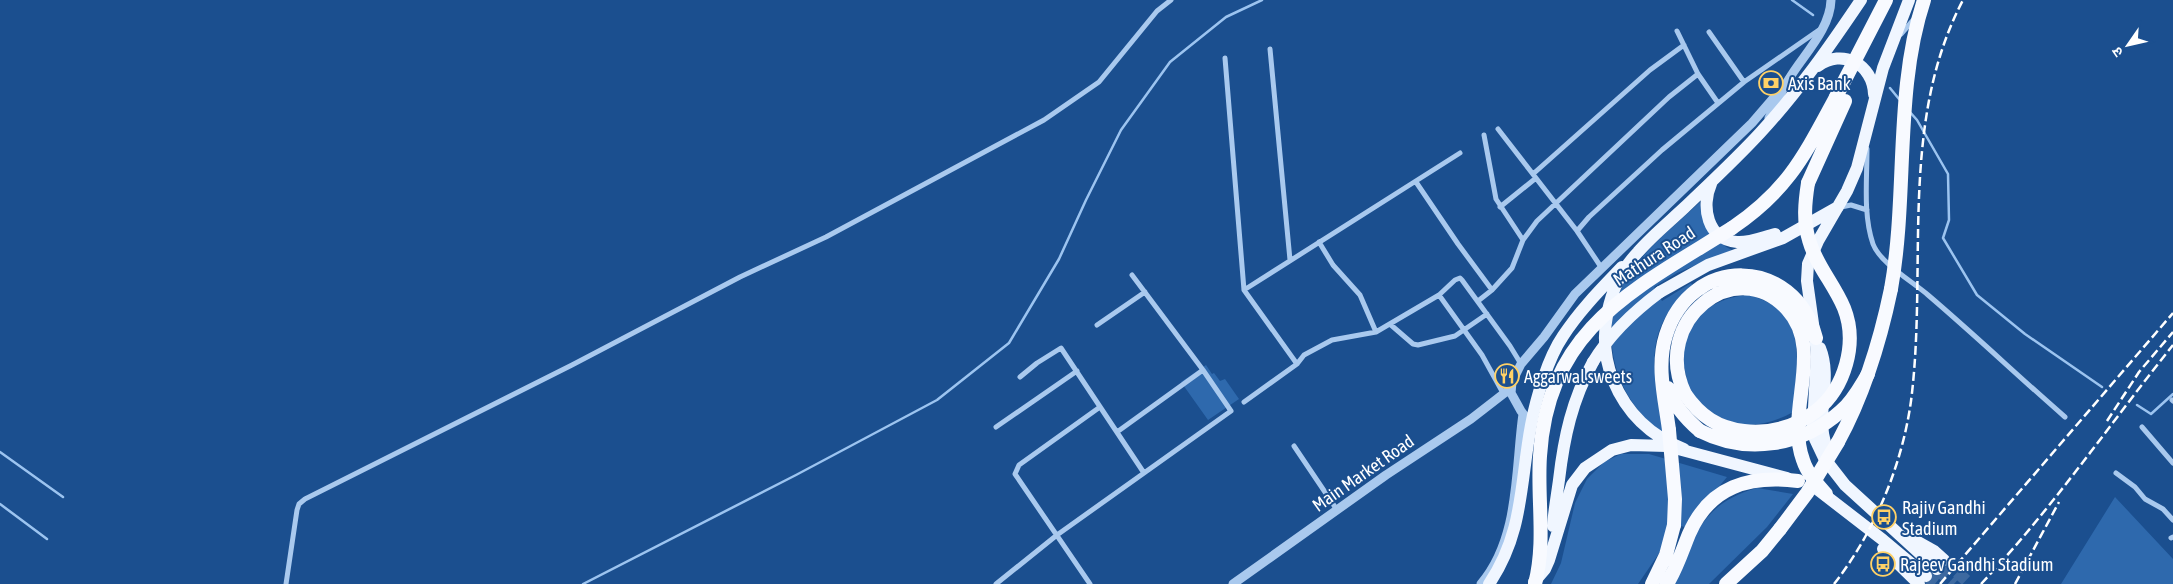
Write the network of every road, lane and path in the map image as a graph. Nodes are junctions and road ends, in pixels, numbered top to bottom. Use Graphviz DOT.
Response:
graph roads {
  1 [pos="1171,0"];
  2 [pos="1831,0"];
  3 [pos="1861,0"];
  4 [pos="1886,0"];
  5 [pos="1909,0"];
  6 [pos="1926,3"];
  7 [pos="1823,28"];
  8 [pos="1871,28"];
  9 [pos="1677,31"];
  10 [pos="1709,32"];
  11 [pos="1893,42"];
  12 [pos="1684,45"];
  13 [pos="1270,49"];
  14 [pos="1225,58"];
  15 [pos="1812,71"];
  16 [pos="1698,74"];
  17 [pos="1788,80"];
  18 [pos="1744,82"];
  19 [pos="1874,101"];
  20 [pos="1718,103"];
  21 [pos="1498,129"];
  22 [pos="1867,134"];
  23 [pos="1484,135"];
  24 [pos="1758,135"];
  25 [pos="1460,153"];
  26 [pos="1534,176"];
  27 [pos="1713,180"];
  28 [pos="1416,182"];
  29 [pos="1555,203"];
  30 [pos="1500,207"];
  31 [pos="1838,207"];
  32 [pos="1867,210"];
  33 [pos="1802,228"];
  34 [pos="1577,231"];
  35 [pos="1523,240"];
  36 [pos="1319,242"];
  37 [pos="1636,253"];
  38 [pos="1290,260"];
  39 [pos="1601,267"];
  40 [pos="1132,275"];
  41 [pos="1244,290"];
  42 [pos="1492,290"];
  43 [pos="1145,292"];
  44 [pos="1439,295"];
  45 [pos="1478,301"];
  46 [pos="1487,314"];
  47 [pos="1097,325"];
  48 [pos="1391,325"];
  49 [pos="1465,330"];
  50 [pos="1376,332"];
  51 [pos="1816,338"];
  52 [pos="1662,360"];
  53 [pos="1297,364"];
  54 [pos="1521,364"];
  55 [pos="1203,370"];
  56 [pos="1076,371"];
  57 [pos="1868,374"];
  58 [pos="1020,377"];
  59 [pos="1507,391"];
  60 [pos="1244,402"];
  61 [pos="1100,407"];
  62 [pos="2065,417"];
  63 [pos="1527,419"];
  64 [pos="996,427"];
  65 [pos="2142,427"];
  66 [pos="1117,432"];
  67 [pos="1294,446"];
  68 [pos="1684,449"];
  69 [pos="2173,463"];
  70 [pos="1144,473"];
  71 [pos="2116,473"];
  72 [pos="1798,481"];
  73 [pos="1826,494"];
  74 [pos="1862,502"];
  75 [pos="1337,510"];
  76 [pos="1856,518"];
  77 [pos="2173,520"];
  78 [pos="1057,535"];
  79 [pos="1553,546"];
  80 [pos="1932,572"];
  81 [pos="286,584"];
  82 [pos="996,584"];
  83 [pos="1090,584"];
  84 [pos="1234,584"];
  85 [pos="1481,584"];
  86 [pos="1489,584"];
  87 [pos="1534,584"];
  88 [pos="1652,584"];
  89 [pos="1668,584"];
  90 [pos="1726,584"];
  1 -- 81 [label="street"];
  2 -- 7 [label="street"];
  3 -- 15 [label="main road"];
  4 -- 8 [label="highway, Mathura Road, bridge"];
  5 -- 11 [label="main road"];
  6 -- 11 [label="street"];
  6 -- 57 [label="highway, bridge"];
  7 -- 17 [label="street"];
  7 -- 18 [label="street"];
  8 -- 73 [label="highway, bridge"];
  8 -- 87 [label="highway, Mathura Road, bridge"];
  9 -- 12 [label="street"];
  10 -- 18 [label="street"];
  11 -- 19 [label="main road"];
  12 -- 16 [label="street"];
  12 -- 26 [label="street"];
  13 -- 38 [label="street"];
  14 -- 41 [label="street"];
  15 -- 19 [label="main road"];
  15 -- 24 [label="main road"];
  16 -- 20 [label="street"];
  16 -- 29 [label="street"];
  17 -- 24 [label="street"];
  17 -- 39 [label="street"];
  18 -- 20 [label="street"];
  19 -- 22 [label="main road"];
  20 -- 34 [label="street"];
  21 -- 26 [label="street"];
  22 -- 31 [label="main road"];
  22 -- 32 [label="street"];
  23 -- 30 [label="street"];
  24 -- 27 [label="main road"];
  25 -- 28 [label="street"];
  26 -- 29 [label="street"];
  26 -- 30 [label="street"];
  27 -- 33 [label="main road"];
  27 -- 37 [label="main road"];
  28 -- 36 [label="street"];
  28 -- 42 [label="street"];
  29 -- 34 [label="street"];
  29 -- 35 [label="street"];
  30 -- 35 [label="street"];
  31 -- 32 [label="street"];
  31 -- 33 [label="main road"];
  31 -- 51 [label="main road"];
  32 -- 62 [label="street"];
  33 -- 79 [label="main road, bridge"];
  34 -- 39 [label="street"];
  35 -- 42 [label="street"];
  36 -- 38 [label="street"];
  36 -- 50 [label="street"];
  37 -- 63 [label="main road, Mathura Road"];
  37 -- 68 [label="main road"];
  38 -- 41 [label="street"];
  39 -- 54 [label="street"];
  40 -- 43 [label="street"];
  41 -- 53 [label="street"];
  42 -- 45 [label="street"];
  43 -- 47 [label="street"];
  43 -- 55 [label="street"];
  44 -- 45 [label="street"];
  44 -- 48 [label="street"];
  44 -- 49 [label="street"];
  45 -- 46 [label="street"];
  46 -- 49 [label="street"];
  46 -- 54 [label="street"];
  48 -- 49 [label="street"];
  48 -- 50 [label="street"];
  49 -- 59 [label="street"];
  50 -- 53 [label="street"];
  51 -- 52 [label="highway"];
  51 -- 74 [label="main road"];
  52 -- 57 [label="highway, bridge"];
  52 -- 88 [label="highway, bridge"];
  53 -- 60 [label="street"];
  54 -- 59 [label="street"];
  55 -- 66 [label="street"];
  55 -- 70 [label="street"];
  56 -- 58 [label="street"];
  56 -- 61 [label="street"];
  56 -- 64 [label="street"];
  57 -- 90 [label="highway, bridge"];
  59 -- 63 [label="street"];
  59 -- 75 [label="street, Main Market Road"];
  61 -- 66 [label="street"];
  61 -- 78 [label="street"];
  63 -- 85 [label="street"];
  63 -- 86 [label="main road, Mathura Road"];
  65 -- 69 [label="street"];
  66 -- 70 [label="street"];
  67 -- 75 [label="street"];
  68 -- 72 [label="main road"];
  68 -- 79 [label="main road"];
  70 -- 78 [label="street"];
  71 -- 77 [label="street"];
  72 -- 73 [label="main road"];
  72 -- 89 [label="highway"];
  73 -- 76 [label="main road"];
  74 -- 76 [label="main road"];
  74 -- 80 [label="main road"];
  75 -- 84 [label="street, Main Market Road"];
  76 -- 80 [label="main road"];
  78 -- 82 [label="street"];
  78 -- 83 [label="street"];
  79 -- 87 [label="main road, Mathura Road"];
}
